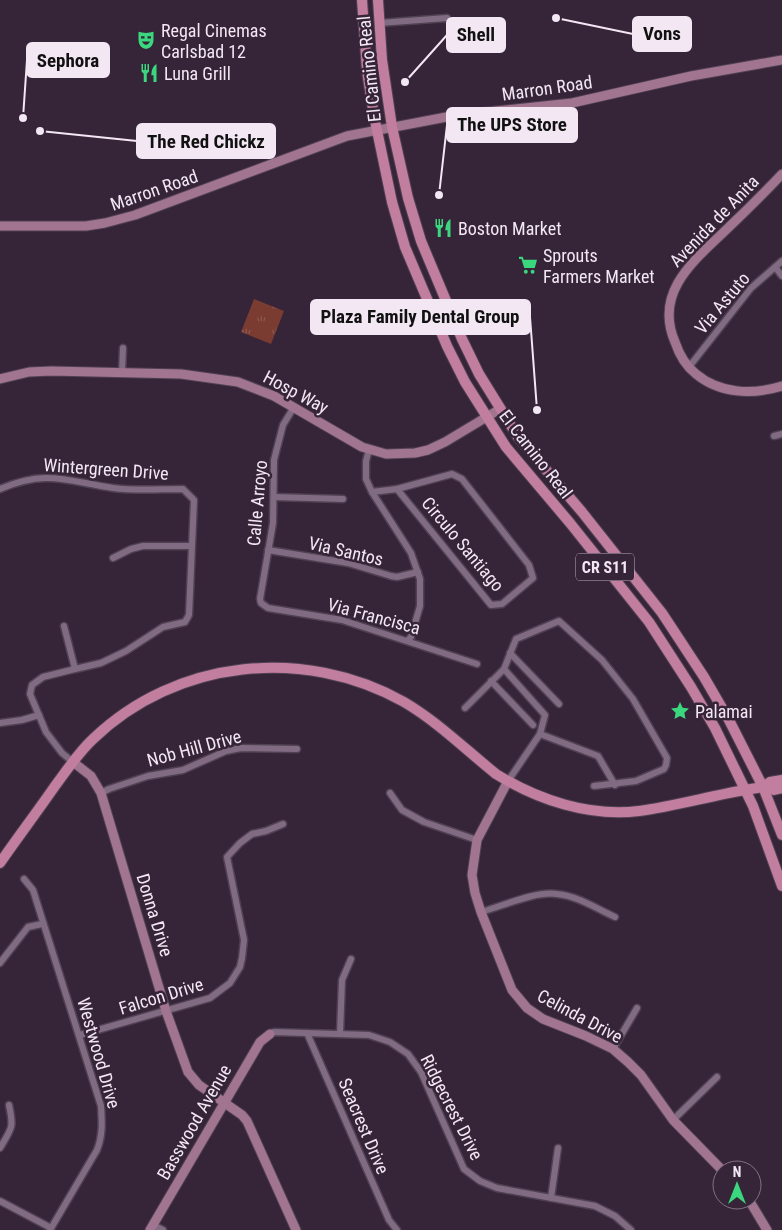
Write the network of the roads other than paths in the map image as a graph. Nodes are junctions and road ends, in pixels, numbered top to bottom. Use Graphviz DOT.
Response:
graph roads {
  1 [pos="362,0"];
  2 [pos="378,0"];
  3 [pos="447,18"];
  4 [pos="380,23"];
  5 [pos="782,60"];
  6 [pos="392,127"];
  7 [pos="376,130"];
  8 [pos="782,174"];
  9 [pos="0,226"];
  10 [pos="782,261"];
  11 [pos="775,267"];
  12 [pos="782,276"];
  13 [pos="123,348"];
  14 [pos="689,367"];
  15 [pos="122,372"];
  16 [pos="0,379"];
  17 [pos="782,386"];
  18 [pos="294,407"];
  19 [pos="500,409"];
  20 [pos="486,417"];
  21 [pos="782,434"];
  22 [pos="774,436"];
  23 [pos="369,450"];
  24 [pos="397,488"];
  25 [pos="0,489"];
  26 [pos="372,492"];
  27 [pos="274,496"];
  28 [pos="343,499"];
  29 [pos="191,546"];
  30 [pos="268,550"];
  31 [pos="113,558"];
  32 [pos="418,572"];
  33 [pos="261,603"];
  34 [pos="64,626"];
  35 [pos="408,640"];
  36 [pos="510,653"];
  37 [pos="477,664"];
  38 [pos="75,669"];
  39 [pos="504,669"];
  40 [pos="492,681"];
  41 [pos="559,704"];
  42 [pos="465,708"];
  43 [pos="39,715"];
  44 [pos="0,723"];
  45 [pos="532,725"];
  46 [pos="540,734"];
  47 [pos="297,749"];
  48 [pos="73,762"];
  49 [pos="782,780"];
  50 [pos="508,781"];
  51 [pos="615,785"];
  52 [pos="594,786"];
  53 [pos="763,787"];
  54 [pos="782,788"];
  55 [pos="745,790"];
  56 [pos="101,793"];
  57 [pos="390,793"];
  58 [pos="283,824"];
  59 [pos="782,835"];
  60 [pos="477,840"];
  61 [pos="0,863"];
  62 [pos="24,879"];
  63 [pos="782,886"];
  64 [pos="481,912"];
  65 [pos="616,917"];
  66 [pos="42,924"];
  67 [pos="351,959"];
  68 [pos="0,963"];
  69 [pos="637,1008"];
  70 [pos="166,1011"];
  71 [pos="307,1033"];
  72 [pos="270,1034"];
  73 [pos="340,1034"];
  74 [pos="80,1035"];
  75 [pos="613,1049"];
  76 [pos="717,1077"];
  77 [pos="225,1102"];
  78 [pos="8,1105"];
  79 [pos="673,1120"];
  80 [pos="0,1148"];
  81 [pos="558,1148"];
  82 [pos="712,1160"];
  83 [pos="551,1198"];
  84 [pos="0,1201"];
  85 [pos="755,1210"];
  86 [pos="152,1227"];
  87 [pos="51,1229"];
  88 [pos="163,1230"];
  89 [pos="296,1230"];
  90 [pos="397,1230"];
  91 [pos="631,1230"];
  92 [pos="767,1230"];
  1 -- 7 [label="main road, El Camino Real / CR S11"];
  2 -- 4 [label="main road, El Camino Real / CR S11"];
  3 -- 4 [label="street"];
  4 -- 6 [label="main road, El Camino Real / CR S11"];
  5 -- 6 [label="street, Marron Road"];
  6 -- 7 [label="street, Marron Road"];
  6 -- 19 [label="main road, El Camino Real / CR S11"];
  7 -- 9 [label="street, Marron Road"];
  7 -- 20 [label="main road, El Camino Real / CR S11"];
  8 -- 14 [label="street, Avenida de Anita"];
  10 -- 11 [label="street, Via Astuto"];
  11 -- 12 [label="street"];
  11 -- 14 [label="street, Via Astuto"];
  13 -- 15 [label="street"];
  14 -- 17 [label="street, Avenida de Anita"];
  15 -- 16 [label="street, Hosp Way"];
  15 -- 18 [label="street, Hosp Way"];
  18 -- 23 [label="street, Hosp Way"];
  18 -- 27 [label="street, Calle Arroyo"];
  19 -- 20 [label="street, Hosp Way"];
  19 -- 53 [label="main road, El Camino Real / CR S11"];
  20 -- 23 [label="street, Hosp Way"];
  20 -- 55 [label="main road, El Camino Real / CR S11"];
  21 -- 22 [label="street"];
  23 -- 26 [label="street"];
  24 -- 24 [label="street, Circulo Santiago"];
  24 -- 26 [label="street"];
  25 -- 29 [label="street, Wintergreen Drive"];
  26 -- 32 [label="street"];
  27 -- 28 [label="street"];
  27 -- 30 [label="street, Calle Arroyo"];
  29 -- 31 [label="street"];
  29 -- 38 [label="street, Wintergreen Drive"];
  30 -- 32 [label="street, Via Santos"];
  30 -- 33 [label="street, Calle Arroyo"];
  32 -- 35 [label="street"];
  33 -- 35 [label="street, Via Francisca"];
  34 -- 38 [label="street"];
  35 -- 37 [label="street, Via Francisca"];
  36 -- 39 [label="street"];
  36 -- 41 [label="street"];
  36 -- 51 [label="street"];
  38 -- 43 [label="street, Donna Drive"];
  39 -- 40 [label="street"];
  39 -- 46 [label="street"];
  40 -- 42 [label="street"];
  40 -- 45 [label="street"];
  43 -- 44 [label="street"];
  43 -- 48 [label="street, Donna Drive"];
  46 -- 50 [label="street"];
  46 -- 51 [label="street"];
  47 -- 56 [label="street, Nob Hill Drive"];
  48 -- 50 [label="main road"];
  48 -- 56 [label="street, Donna Drive"];
  48 -- 61 [label="main road"];
  49 -- 53 [label="main road"];
  50 -- 55 [label="main road"];
  50 -- 60 [label="street, Celinda Drive"];
  51 -- 52 [label="street"];
  53 -- 54 [label="main road"];
  53 -- 55 [label="main road"];
  53 -- 59 [label="main road, El Camino Real / CR S11"];
  55 -- 63 [label="main road, El Camino Real / CR S11"];
  56 -- 70 [label="street, Donna Drive"];
  57 -- 60 [label="street"];
  58 -- 70 [label="street, Falcon Drive"];
  60 -- 64 [label="street, Celinda Drive"];
  62 -- 66 [label="street, Westwood Drive"];
  64 -- 65 [label="street"];
  64 -- 75 [label="street, Celinda Drive"];
  66 -- 68 [label="street"];
  66 -- 74 [label="street, Westwood Drive"];
  67 -- 73 [label="street"];
  69 -- 75 [label="street"];
  70 -- 74 [label="street, Falcon Drive"];
  70 -- 77 [label="street, Donna Drive"];
  71 -- 72 [label="street, Ridgecrest Drive"];
  71 -- 73 [label="street, Ridgecrest Drive"];
  71 -- 90 [label="street, Seacrest Drive"];
  72 -- 77 [label="street, Basswood Avenue"];
  73 -- 83 [label="street, Ridgecrest Drive"];
  74 -- 87 [label="street, Westwood Drive"];
  75 -- 79 [label="street, Celinda Drive"];
  76 -- 79 [label="street"];
  77 -- 86 [label="street, Basswood Avenue"];
  77 -- 89 [label="street, Donna Drive"];
  78 -- 80 [label="street"];
  79 -- 82 [label="street, Celinda Drive"];
  81 -- 83 [label="street"];
  83 -- 91 [label="street, Ridgecrest Drive"];
  84 -- 87 [label="street"];
  85 -- 92 [label="street"];
  86 -- 88 [label="street"];
}
